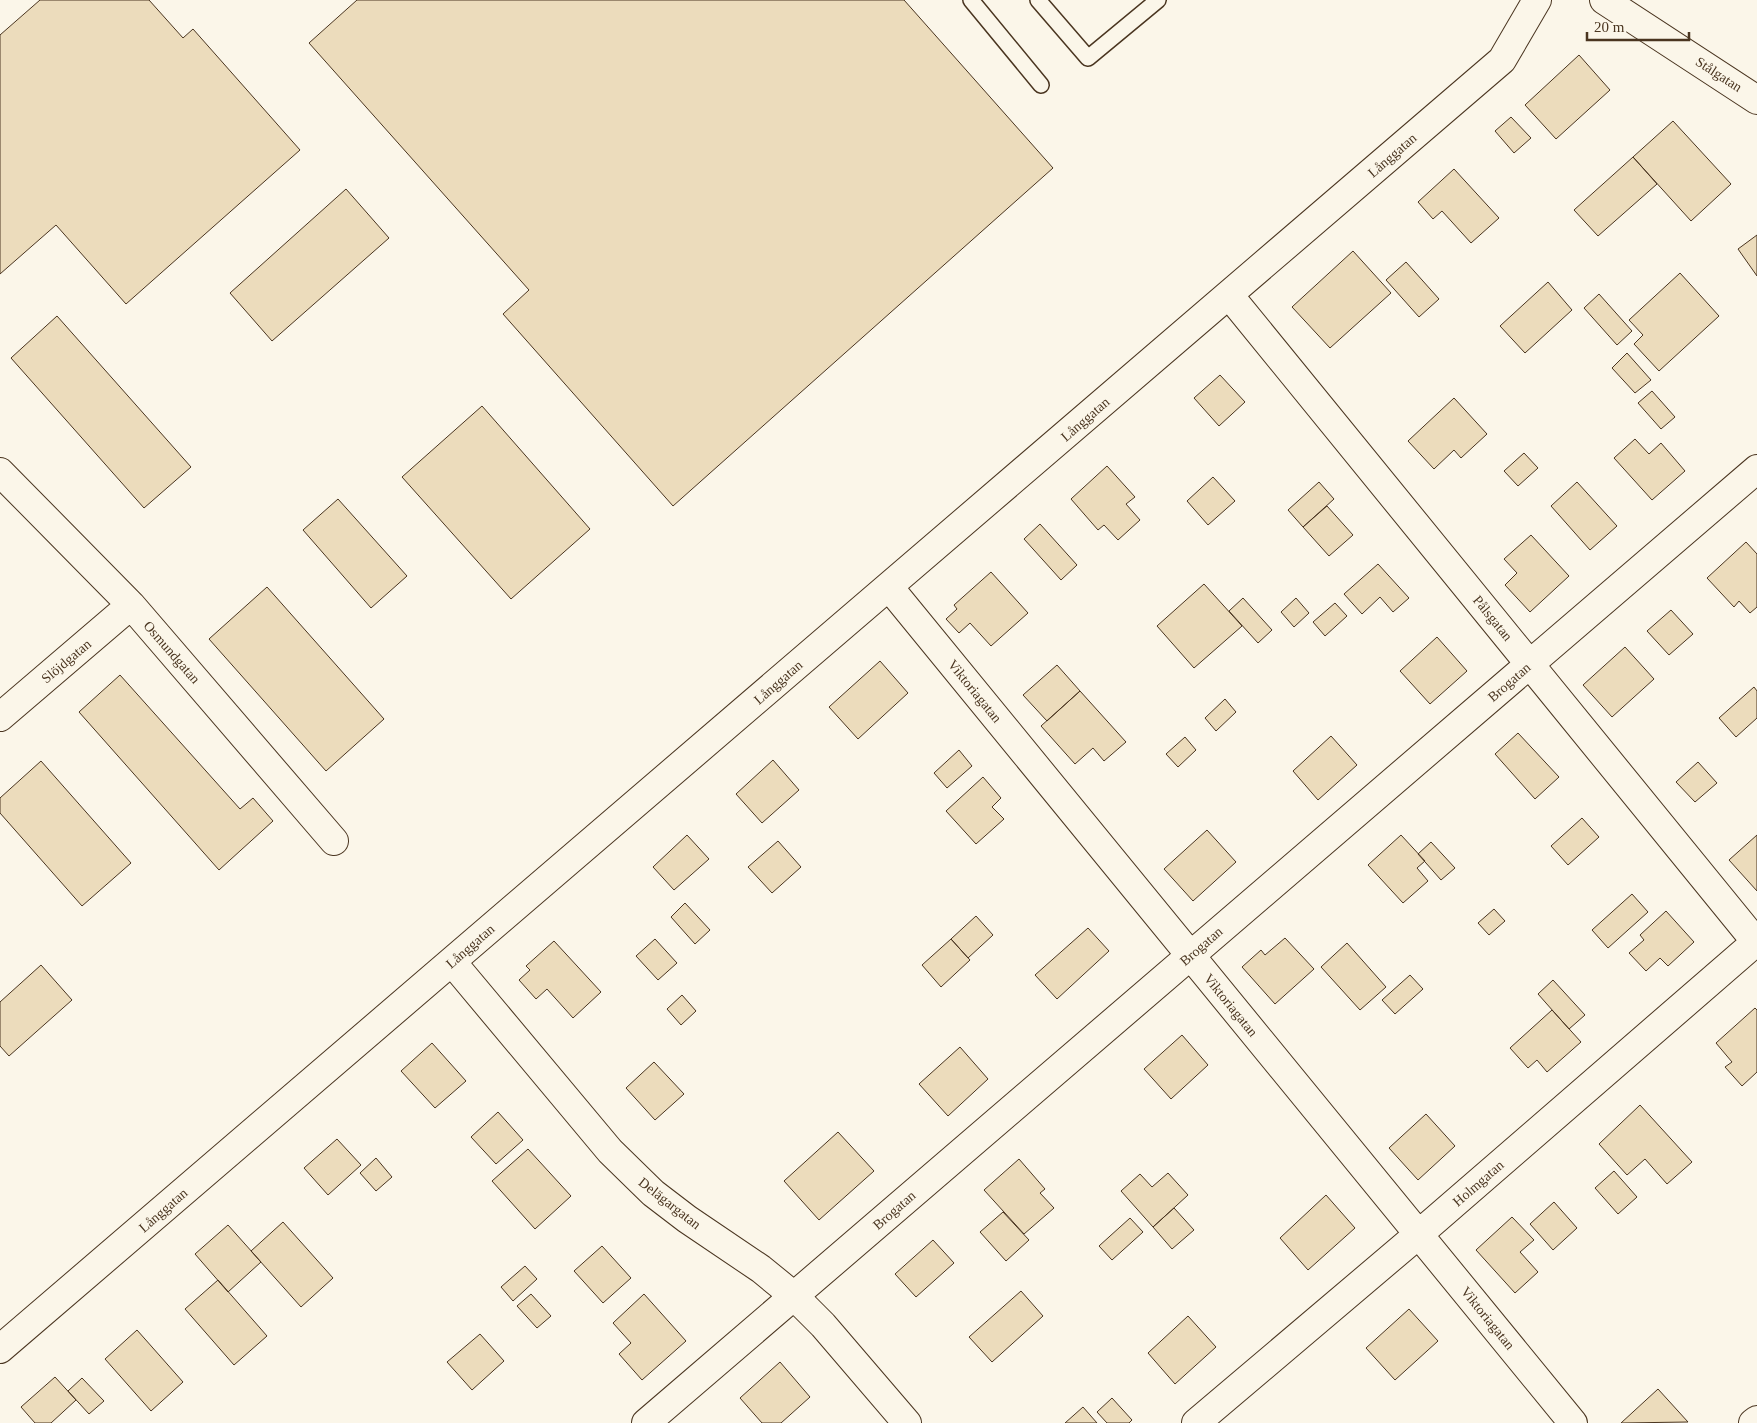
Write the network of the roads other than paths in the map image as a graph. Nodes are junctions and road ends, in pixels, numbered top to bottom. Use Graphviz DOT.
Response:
graph roads {
  1 [pos="971,0"];
  2 [pos="1038,0"];
  3 [pos="1158,0"];
  4 [pos="1537,0"];
  5 [pos="1604,0"];
  6 [pos="1041,85"];
  7 [pos="1757,100"];
  8 [pos="1228,295"];
  9 [pos="1757,469"];
  10 [pos="0,472"];
  11 [pos="889,587"];
  12 [pos="131,605"];
  13 [pos="1529,664"];
  14 [pos="0,717"];
  15 [pos="334,841"];
  16 [pos="1756,942"];
  17 [pos="1191,955"];
  18 [pos="452,962"];
  19 [pos="1419,1234"];
  20 [pos="794,1296"];
  21 [pos="0,1350"];
  22 [pos="1757,1420"];
  23 [pos="646,1423"];
  24 [pos="907,1423"];
  25 [pos="1196,1423"];
  26 [pos="1573,1423"];
  27 [pos="1753,1423"];
  1 -- 6 [label="lane"];
  2 -- 3 [label="lane"];
  4 -- 8 [label="street, Långgatan"];
  5 -- 7 [label="street, Stålgatan"];
  8 -- 11 [label="street, Långgatan"];
  8 -- 13 [label="street, Pålsgatan"];
  9 -- 13 [label="street, Brogatan"];
  10 -- 12 [label="street, Osmundgatan"];
  11 -- 17 [label="street, Viktoriagatan"];
  11 -- 18 [label="street, Långgatan"];
  12 -- 14 [label="street, Slöjdgatan"];
  12 -- 15 [label="street, Osmundgatan"];
  13 -- 16 [label="street, Pålsgatan"];
  13 -- 17 [label="street, Brogatan"];
  16 -- 19 [label="street, Holmgatan"];
  17 -- 19 [label="street, Viktoriagatan"];
  17 -- 20 [label="street, Brogatan"];
  18 -- 20 [label="street, Delägargatan"];
  18 -- 21 [label="street, Långgatan"];
  19 -- 25 [label="street, Holmgatan"];
  19 -- 26 [label="street, Viktoriagatan"];
  20 -- 23 [label="street, Brogatan"];
  20 -- 24 [label="street, Delägargatan"];
  22 -- 27 [label="street"];
}
